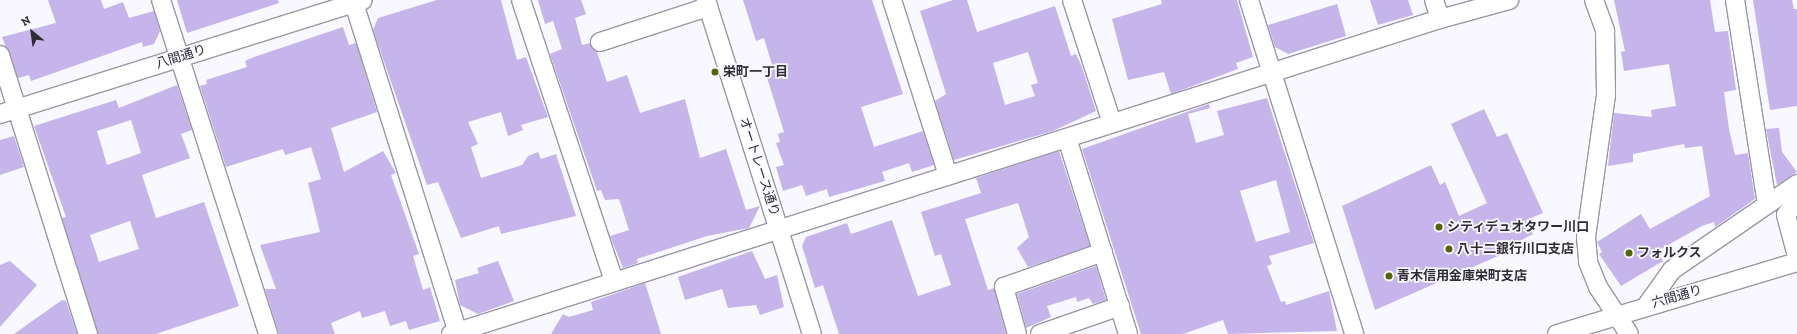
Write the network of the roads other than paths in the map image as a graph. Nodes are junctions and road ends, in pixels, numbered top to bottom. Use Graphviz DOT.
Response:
graph roads {
  1 [pos="161,0"];
  2 [pos="521,0"];
  3 [pos="892,0"];
  4 [pos="1072,0"];
  5 [pos="1249,0"];
  6 [pos="1434,0"];
  7 [pos="1509,0"];
  8 [pos="1594,0"];
  9 [pos="1735,0"];
  10 [pos="356,1"];
  11 [pos="707,3"];
  12 [pos="1440,19"];
  13 [pos="600,42"];
  14 [pos="0,55"];
  15 [pos="179,57"];
  16 [pos="1272,72"];
  17 [pos="17,109"];
  18 [pos="0,114"];
  19 [pos="1112,123"];
  20 [pos="1067,138"];
  21 [pos="948,175"];
  22 [pos="1797,184"];
  23 [pos="1797,201"];
  24 [pos="1768,205"];
  25 [pos="779,229"];
  26 [pos="1103,252"];
  27 [pos="1797,256"];
  28 [pos="1797,262"];
  29 [pos="614,282"];
  30 [pos="1647,305"];
  31 [pos="1120,306"];
  32 [pos="1616,315"];
  33 [pos="456,333"];
  34 [pos="88,334"];
  35 [pos="268,334"];
  36 [pos="812,334"];
  37 [pos="1017,334"];
  38 [pos="1040,334"];
  39 [pos="1128,334"];
  40 [pos="1354,334"];
  41 [pos="1557,334"];
  42 [pos="1629,334"];
  1 -- 15 [label="street"];
  2 -- 29 [label="street"];
  3 -- 21 [label="street"];
  4 -- 19 [label="street"];
  5 -- 16 [label="street"];
  6 -- 12 [label="street"];
  7 -- 12 [label="street"];
  8 -- 32 [label="street"];
  9 -- 24 [label="street"];
  10 -- 15 [label="street, 八間通り"];
  10 -- 33 [label="street"];
  11 -- 13 [label="street"];
  11 -- 25 [label="street, オートレース通り"];
  12 -- 16 [label="street"];
  14 -- 17 [label="street"];
  15 -- 17 [label="street, 八間通り"];
  15 -- 35 [label="street"];
  16 -- 19 [label="street"];
  16 -- 40 [label="street"];
  17 -- 18 [label="street, 八間通り"];
  17 -- 34 [label="street"];
  19 -- 20 [label="street"];
  20 -- 21 [label="street"];
  20 -- 26 [label="street"];
  21 -- 25 [label="street"];
  22 -- 24 [label="street"];
  23 -- 27 [label="street"];
  24 -- 30 [label="street"];
  25 -- 29 [label="street"];
  25 -- 36 [label="street, オートレース通り"];
  26 -- 31 [label="street"];
  26 -- 37 [label="street"];
  28 -- 30 [label="street, 六間通り"];
  29 -- 33 [label="street"];
  30 -- 32 [label="street, 六間通り"];
  31 -- 38 [label="street"];
  31 -- 39 [label="street"];
  32 -- 41 [label="street, 六間通り"];
  32 -- 42 [label="street"];
}
